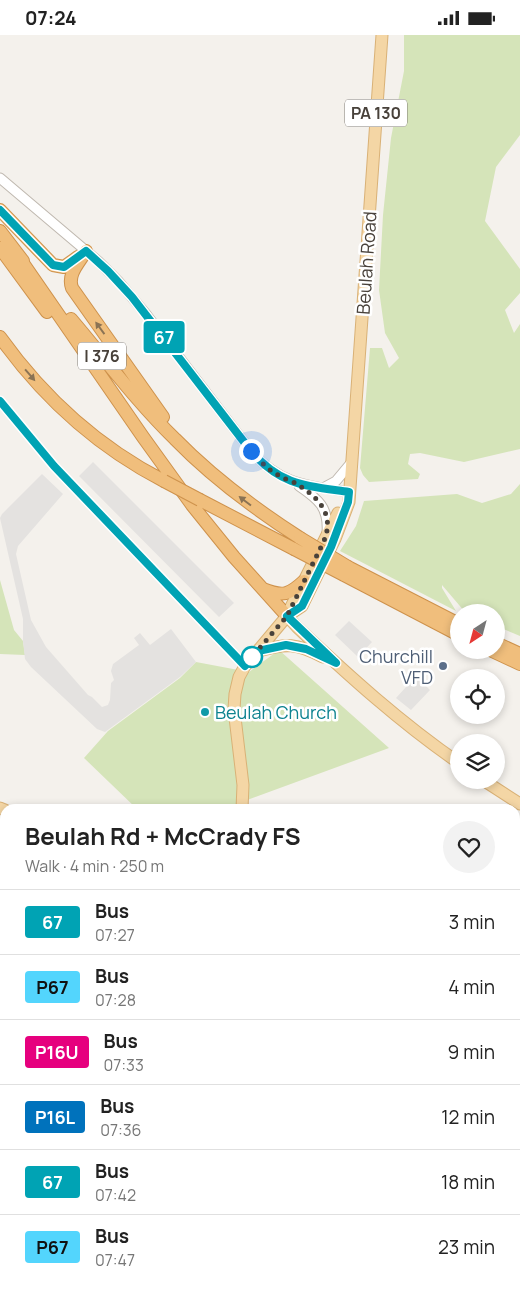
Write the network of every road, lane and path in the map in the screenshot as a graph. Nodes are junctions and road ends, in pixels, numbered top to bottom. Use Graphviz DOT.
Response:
graph roads {
  1 [pos="382,35"];
  2 [pos="0,178"];
  3 [pos="0,210"];
  4 [pos="0,231"];
  5 [pos="0,248"];
  6 [pos="86,251"];
  7 [pos="18,256"];
  8 [pos="0,337"];
  9 [pos="143,437"];
  10 [pos="189,453"];
  11 [pos="352,460"];
  12 [pos="294,483"];
  13 [pos="323,488"];
  14 [pos="349,492"];
  15 [pos="327,535"];
  16 [pos="297,543"];
  17 [pos="346,571"];
  18 [pos="304,581"];
  19 [pos="261,588"];
  20 [pos="287,616"];
  21 [pos="450,621"];
  22 [pos="450,630"];
  23 [pos="505,647"];
  24 [pos="258,651"];
  25 [pos="520,653"];
  26 [pos="505,657"];
  27 [pos="336,663"];
  28 [pos="520,664"];
  29 [pos="450,756"];
  30 [pos="497,789"];
  31 [pos="242,804"];
  32 [pos="520,804"];
  1 -- 11 [label="main road, Beulah Road / PA 130"];
  2 -- 6 [label="street"];
  3 -- 6 [label="highway"];
  4 -- 7 [label="highway, I 376"];
  5 -- 9 [label="highway"];
  10 -- 6 [label="highway, one-way"];
  6 -- 12 [label="street"];
  7 -- 9 [label="highway"];
  7 -- 10 [label="highway, I 376"];
  8 -- 16 [label="highway, I 376, one-way, bridge"];
  9 -- 19 [label="highway"];
  16 -- 10 [label="highway, I 376, one-way"];
  11 -- 13 [label="street"];
  11 -- 14 [label="main road, Beulah Road / PA 130"];
  12 -- 13 [label="street"];
  12 -- 15 [label="street"];
  13 -- 14 [label="street"];
  14 -- 15 [label="main road, Beulah Road / PA 130"];
  14 -- 20 [label="main road, Beulah Road / PA 130"];
  15 -- 18 [label="main road, Beulah Road / PA 130"];
  16 -- 17 [label="highway, I 376, bridge"];
  17 -- 21 [label="highway, I 376"];
  17 -- 22 [label="highway, I 376"];
  18 -- 19 [label="highway"];
  18 -- 20 [label="main road, Beulah Road / PA 130"];
  19 -- 20 [label="highway"];
  20 -- 24 [label="main road, Beulah Road / PA 130"];
  20 -- 27 [label="main road"];
  23 -- 25 [label="highway"];
  24 -- 27 [label="main road"];
  24 -- 31 [label="main road, Beulah Road / PA 130"];
  26 -- 28 [label="highway"];
  27 -- 29 [label="main road"];
  30 -- 32 [label="main road"];
}
